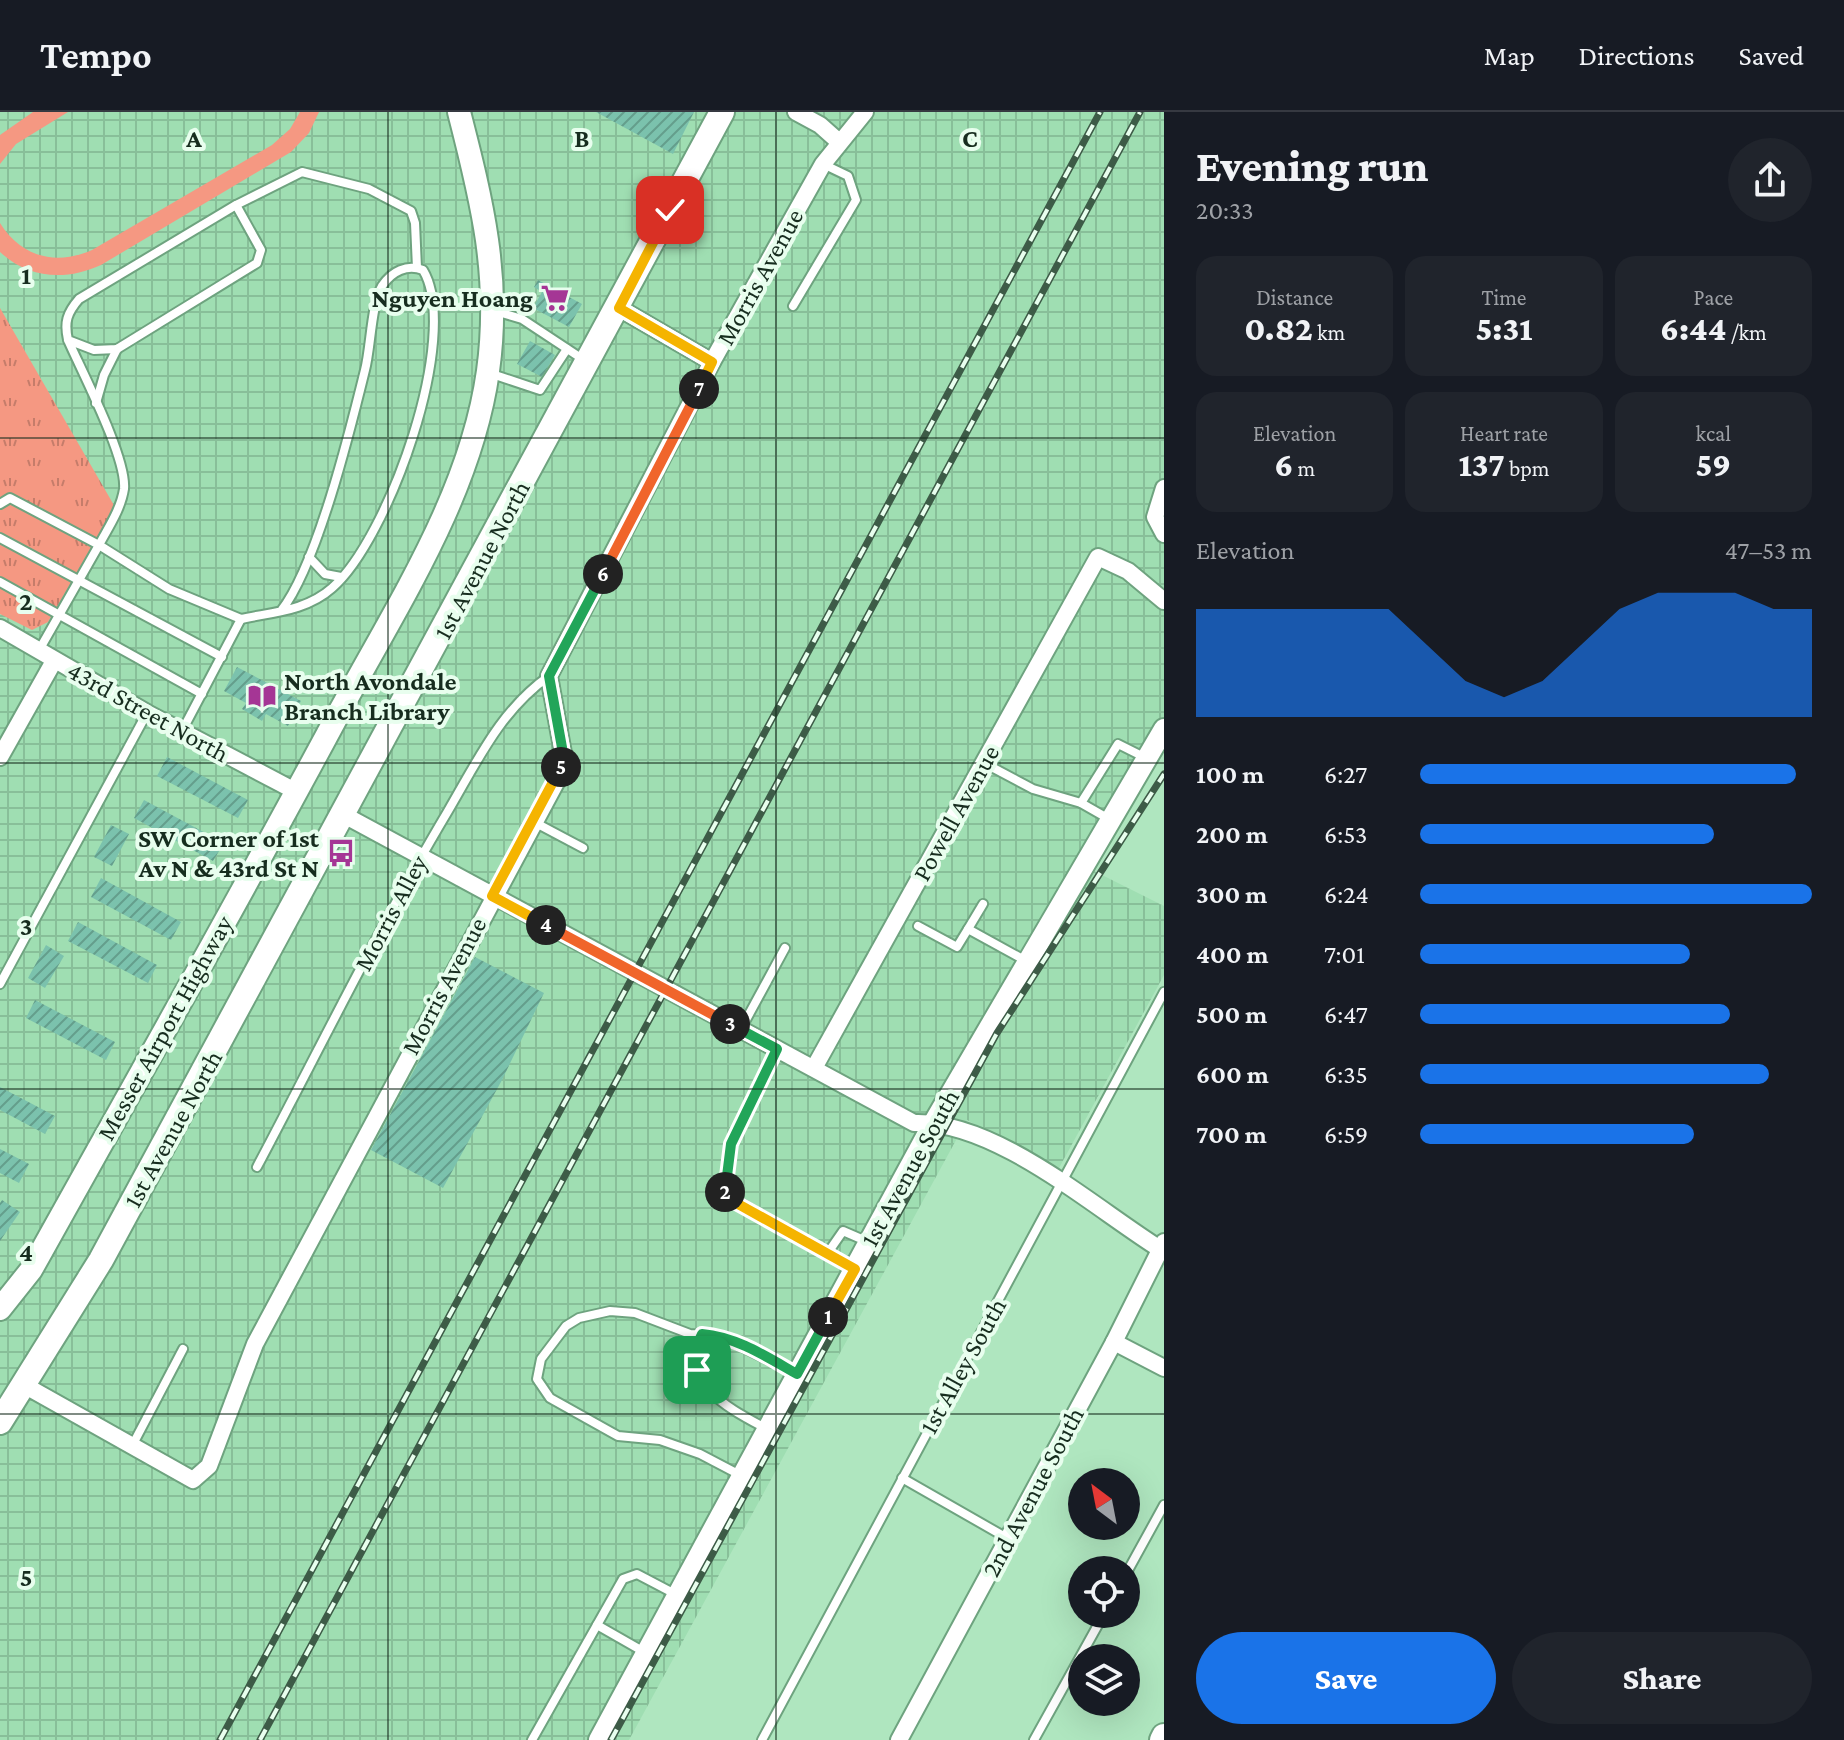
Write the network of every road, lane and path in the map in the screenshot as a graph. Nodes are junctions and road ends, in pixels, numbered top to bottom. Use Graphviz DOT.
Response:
graph roads {
  1 [pos="459,112"];
  2 [pos="722,112"];
  3 [pos="796,112"];
  4 [pos="865,112"];
  5 [pos="838,141"];
  6 [pos="823,164"];
  7 [pos="236,205"];
  8 [pos="417,268"];
  9 [pos="793,306"];
  10 [pos="619,308"];
  11 [pos="494,311"];
  12 [pos="68,340"];
  13 [pos="117,349"];
  14 [pos="567,349"];
  15 [pos="712,362"];
  16 [pos="589,363"];
  17 [pos="488,373"];
  18 [pos="96,403"];
  19 [pos="1164,488"];
  20 [pos="0,504"];
  21 [pos="1164,534"];
  22 [pos="0,538"];
  23 [pos="99,545"];
  24 [pos="309,557"];
  25 [pos="341,577"];
  26 [pos="0,582"];
  27 [pos="78,583"];
  28 [pos="1164,601"];
  29 [pos="281,611"];
  30 [pos="59,617"];
  31 [pos="241,619"];
  32 [pos="0,628"];
  33 [pos="38,652"];
  34 [pos="222,657"];
  35 [pos="54,661"];
  36 [pos="549,676"];
  37 [pos="202,694"];
  38 [pos="147,713"];
  39 [pos="1164,729"];
  40 [pos="181,731"];
  41 [pos="0,757"];
  42 [pos="1147,759"];
  43 [pos="984,763"];
  44 [pos="297,792"];
  45 [pos="1081,803"];
  46 [pos="344,815"];
  47 [pos="1111,820"];
  48 [pos="533,822"];
  49 [pos="583,848"];
  50 [pos="421,856"];
  51 [pos="492,896"];
  52 [pos="983,904"];
  53 [pos="918,926"];
  54 [pos="968,929"];
  55 [pos="785,948"];
  56 [pos="1028,962"];
  57 [pos="0,984"];
  58 [pos="1164,992"];
  59 [pos="741,1030"];
  60 [pos="777,1049"];
  61 [pos="814,1068"];
  62 [pos="934,1122"];
  63 [pos="257,1167"];
  64 [pos="1062,1182"];
  65 [pos="869,1243"];
  66 [pos="1162,1246"];
  67 [pos="827,1254"];
  68 [pos="855,1269"];
  69 [pos="0,1309"];
  70 [pos="702,1334"];
  71 [pos="1114,1342"];
  72 [pos="183,1349"];
  73 [pos="1164,1368"];
  74 [pos="797,1374"];
  75 [pos="24,1385"];
  76 [pos="0,1422"];
  77 [pos="768,1430"];
  78 [pos="132,1446"];
  79 [pos="742,1476"];
  80 [pos="902,1478"];
  81 [pos="1164,1505"];
  82 [pos="1008,1538"];
  83 [pos="1136,1556"];
  84 [pos="678,1595"];
  85 [pos="597,1625"];
  86 [pos="1096,1628"];
  87 [pos="647,1653"];
  88 [pos="532,1740"];
  89 [pos="599,1740"];
  90 [pos="762,1740"];
  91 [pos="899,1740"];
  92 [pos="1034,1740"];
  1 -- 11 [label="main road, Messer Airport Highway"];
  2 -- 10 [label="main road, 1st Avenue North"];
  3 -- 5 [label="street"];
  4 -- 5 [label="street, Morris Avenue"];
  5 -- 6 [label="street, Morris Avenue"];
  6 -- 9 [label="lane"];
  6 -- 15 [label="street, Morris Avenue"];
  7 -- 8 [label="lane"];
  7 -- 12 [label="lane"];
  7 -- 13 [label="lane"];
  8 -- 24 [label="lane"];
  8 -- 25 [label="lane"];
  10 -- 15 [label="street"];
  10 -- 16 [label="main road, 1st Avenue North"];
  11 -- 14 [label="lane"];
  11 -- 17 [label="main road, Messer Airport Highway"];
  12 -- 13 [label="lane"];
  12 -- 18 [label="lane"];
  13 -- 18 [label="lane"];
  14 -- 16 [label="lane"];
  14 -- 17 [label="lane"];
  15 -- 36 [label="street, Morris Avenue"];
  16 -- 46 [label="main road, 1st Avenue North"];
  17 -- 44 [label="main road, Messer Airport Highway"];
  18 -- 23 [label="lane"];
  19 -- 21 [label="street"];
  20 -- 23 [label="lane"];
  22 -- 27 [label="lane"];
  23 -- 27 [label="lane"];
  23 -- 31 [label="lane"];
  24 -- 25 [label="lane"];
  24 -- 29 [label="lane"];
  25 -- 29 [label="lane"];
  26 -- 30 [label="lane"];
  27 -- 30 [label="lane"];
  27 -- 34 [label="lane"];
  28 -- 43 [label="street, Powell Avenue"];
  29 -- 31 [label="lane"];
  30 -- 33 [label="lane"];
  30 -- 37 [label="lane"];
  31 -- 34 [label="lane"];
  32 -- 33 [label="street, 43rd Street North"];
  33 -- 35 [label="street, 43rd Street North"];
  34 -- 37 [label="lane"];
  35 -- 38 [label="street, 43rd Street North"];
  35 -- 41 [label="street"];
  36 -- 48 [label="street, Morris Avenue"];
  36 -- 50 [label="lane, Morris Alley"];
  37 -- 40 [label="lane"];
  38 -- 40 [label="street, 43rd Street North"];
  38 -- 57 [label="lane"];
  39 -- 42 [label="street, 1st Avenue South"];
  40 -- 44 [label="street, 43rd Street North"];
  42 -- 45 [label="lane"];
  42 -- 47 [label="street, 1st Avenue South"];
  43 -- 45 [label="lane"];
  43 -- 61 [label="street, Powell Avenue"];
  44 -- 69 [label="main road, Messer Airport Highway"];
  45 -- 47 [label="lane"];
  46 -- 50 [label="street"];
  46 -- 75 [label="main road, 1st Avenue North"];
  47 -- 56 [label="street, 1st Avenue South"];
  48 -- 49 [label="lane"];
  48 -- 51 [label="street, Morris Avenue"];
  50 -- 51 [label="street"];
  50 -- 63 [label="lane, Morris Alley"];
  51 -- 59 [label="street"];
  51 -- 78 [label="street, Morris Avenue"];
  52 -- 54 [label="lane"];
  53 -- 54 [label="lane"];
  54 -- 56 [label="lane"];
  55 -- 59 [label="lane"];
  56 -- 62 [label="street, 1st Avenue South"];
  58 -- 64 [label="lane, 1st Alley South"];
  59 -- 60 [label="street"];
  60 -- 61 [label="street"];
  60 -- 67 [label="lane"];
  61 -- 62 [label="street"];
  62 -- 64 [label="street"];
  62 -- 65 [label="street, 1st Avenue South"];
  64 -- 66 [label="street"];
  64 -- 80 [label="lane, 1st Alley South"];
  65 -- 67 [label="lane"];
  65 -- 68 [label="street, 1st Avenue South"];
  66 -- 71 [label="street, 2nd Avenue South"];
  67 -- 68 [label="lane"];
  68 -- 74 [label="street, 1st Avenue South"];
  70 -- 74 [label="lane"];
  70 -- 77 [label="lane"];
  70 -- 79 [label="lane"];
  71 -- 73 [label="street"];
  71 -- 82 [label="street, 2nd Avenue South"];
  72 -- 78 [label="lane"];
  74 -- 77 [label="street, 1st Avenue South"];
  75 -- 76 [label="main road, 1st Avenue North"];
  75 -- 78 [label="street"];
  77 -- 79 [label="street, 1st Avenue South"];
  79 -- 84 [label="street, 1st Avenue South"];
  80 -- 82 [label="lane"];
  80 -- 90 [label="lane, 1st Alley South"];
  81 -- 83 [label="lane"];
  82 -- 91 [label="street, 2nd Avenue South"];
  84 -- 85 [label="lane"];
  84 -- 87 [label="street, 1st Avenue South"];
  85 -- 87 [label="lane"];
  85 -- 88 [label="lane"];
  86 -- 92 [label="lane"];
  87 -- 89 [label="street, 1st Avenue South"];
}
